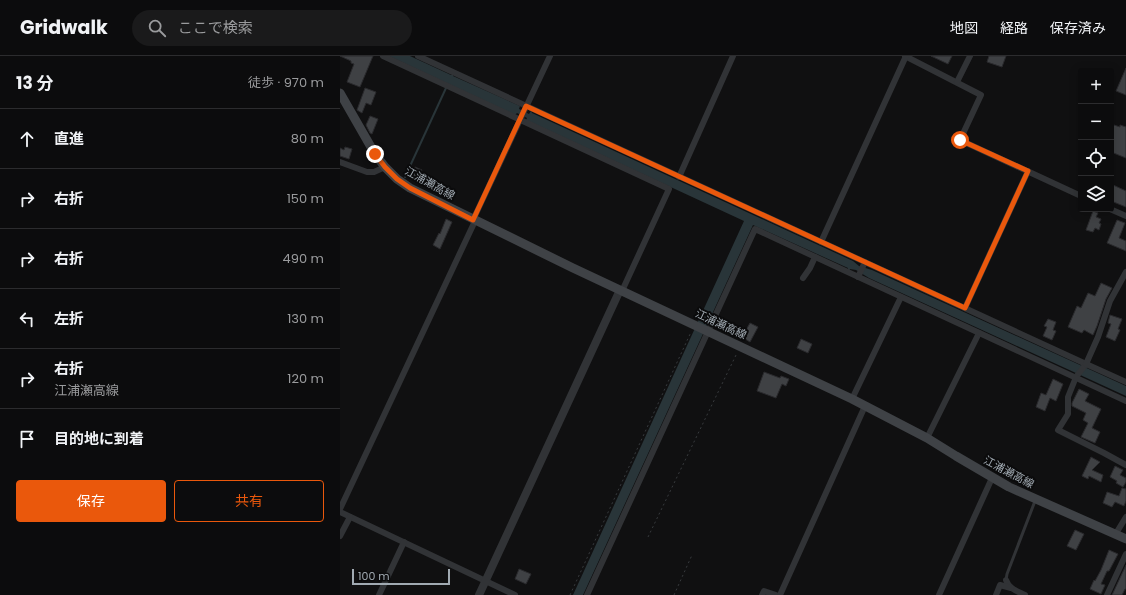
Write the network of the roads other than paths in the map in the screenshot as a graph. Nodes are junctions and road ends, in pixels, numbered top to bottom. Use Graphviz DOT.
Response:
graph roads {
  1 [pos="383,56"];
  2 [pos="418,56"];
  3 [pos="550,56"];
  4 [pos="733,56"];
  5 [pos="905,56"];
  6 [pos="970,56"];
  7 [pos="957,82"];
  8 [pos="340,93"];
  9 [pos="525,108"];
  10 [pos="520,119"];
  11 [pos="340,162"];
  12 [pos="385,167"];
  13 [pos="1028,171"];
  14 [pos="679,176"];
  15 [pos="1078,195"];
  16 [pos="1114,211"];
  17 [pos="1126,216"];
  18 [pos="474,220"];
  19 [pos="821,242"];
  20 [pos="815,257"];
  21 [pos="862,270"];
  22 [pos="1126,272"];
  23 [pos="803,278"];
  24 [pos="621,291"];
  25 [pos="901,297"];
  26 [pos="965,308"];
  27 [pos="707,331"];
  28 [pos="979,333"];
  29 [pos="1086,364"];
  30 [pos="1076,378"];
  31 [pos="1126,382"];
  32 [pos="852,399"];
  33 [pos="1126,400"];
  34 [pos="865,406"];
  35 [pos="927,438"];
  36 [pos="1126,465"];
  37 [pos="992,478"];
  38 [pos="1035,499"];
  39 [pos="340,510"];
  40 [pos="350,517"];
  41 [pos="1126,518"];
  42 [pos="1115,535"];
  43 [pos="340,536"];
  44 [pos="1126,539"];
  45 [pos="404,542"];
  46 [pos="1126,554"];
  47 [pos="1006,580"];
  48 [pos="485,581"];
  49 [pos="1011,588"];
  50 [pos="379,595"];
  51 [pos="479,595"];
  52 [pos="515,595"];
  53 [pos="587,595"];
  54 [pos="762,595"];
  55 [pos="776,595"];
  56 [pos="780,595"];
  57 [pos="939,595"];
  58 [pos="996,595"];
  59 [pos="1025,595"];
  60 [pos="1107,595"];
  1 -- 10 [label="street"];
  2 -- 9 [label="street"];
  3 -- 9 [label="street"];
  4 -- 14 [label="street"];
  5 -- 7 [label="street"];
  5 -- 19 [label="street"];
  6 -- 7 [label="street"];
  7 -- 13 [label="street"];
  8 -- 12 [label="main road, 江浦瀬高線"];
  9 -- 10 [label="street"];
  9 -- 14 [label="street"];
  10 -- 18 [label="street"];
  10 -- 24 [label="street"];
  11 -- 12 [label="street"];
  12 -- 18 [label="main road, 江浦瀬高線"];
  13 -- 15 [label="street"];
  13 -- 26 [label="street"];
  14 -- 19 [label="street"];
  16 -- 17 [label="street"];
  18 -- 24 [label="main road, 江浦瀬高線"];
  18 -- 39 [label="street"];
  19 -- 21 [label="street"];
  20 -- 21 [label="street"];
  20 -- 23 [label="street"];
  20 -- 27 [label="street"];
  21 -- 25 [label="street"];
  21 -- 26 [label="street"];
  22 -- 29 [label="street"];
  24 -- 27 [label="main road, 江浦瀬高線"];
  24 -- 48 [label="street"];
  25 -- 28 [label="street"];
  25 -- 32 [label="street"];
  26 -- 29 [label="street"];
  27 -- 32 [label="main road, 江浦瀬高線"];
  27 -- 53 [label="street"];
  28 -- 30 [label="street"];
  28 -- 35 [label="street"];
  29 -- 30 [label="street"];
  29 -- 31 [label="street"];
  30 -- 33 [label="street"];
  30 -- 36 [label="street"];
  32 -- 34 [label="main road, 江浦瀬高線"];
  34 -- 35 [label="main road, 江浦瀬高線"];
  34 -- 56 [label="street"];
  35 -- 37 [label="main road, 江浦瀬高線"];
  37 -- 38 [label="main road, 江浦瀬高線"];
  37 -- 57 [label="street"];
  38 -- 42 [label="main road, 江浦瀬高線"];
  38 -- 47 [label="lane"];
  39 -- 40 [label="street"];
  40 -- 43 [label="street"];
  40 -- 45 [label="street"];
  41 -- 42 [label="street"];
  42 -- 44 [label="main road, 江浦瀬高線"];
  45 -- 48 [label="street"];
  45 -- 50 [label="street"];
  46 -- 60 [label="street"];
  47 -- 49 [label="street"];
  48 -- 51 [label="street"];
  48 -- 52 [label="street"];
  49 -- 58 [label="street"];
  49 -- 59 [label="street"];
  54 -- 55 [label="street"];
}
